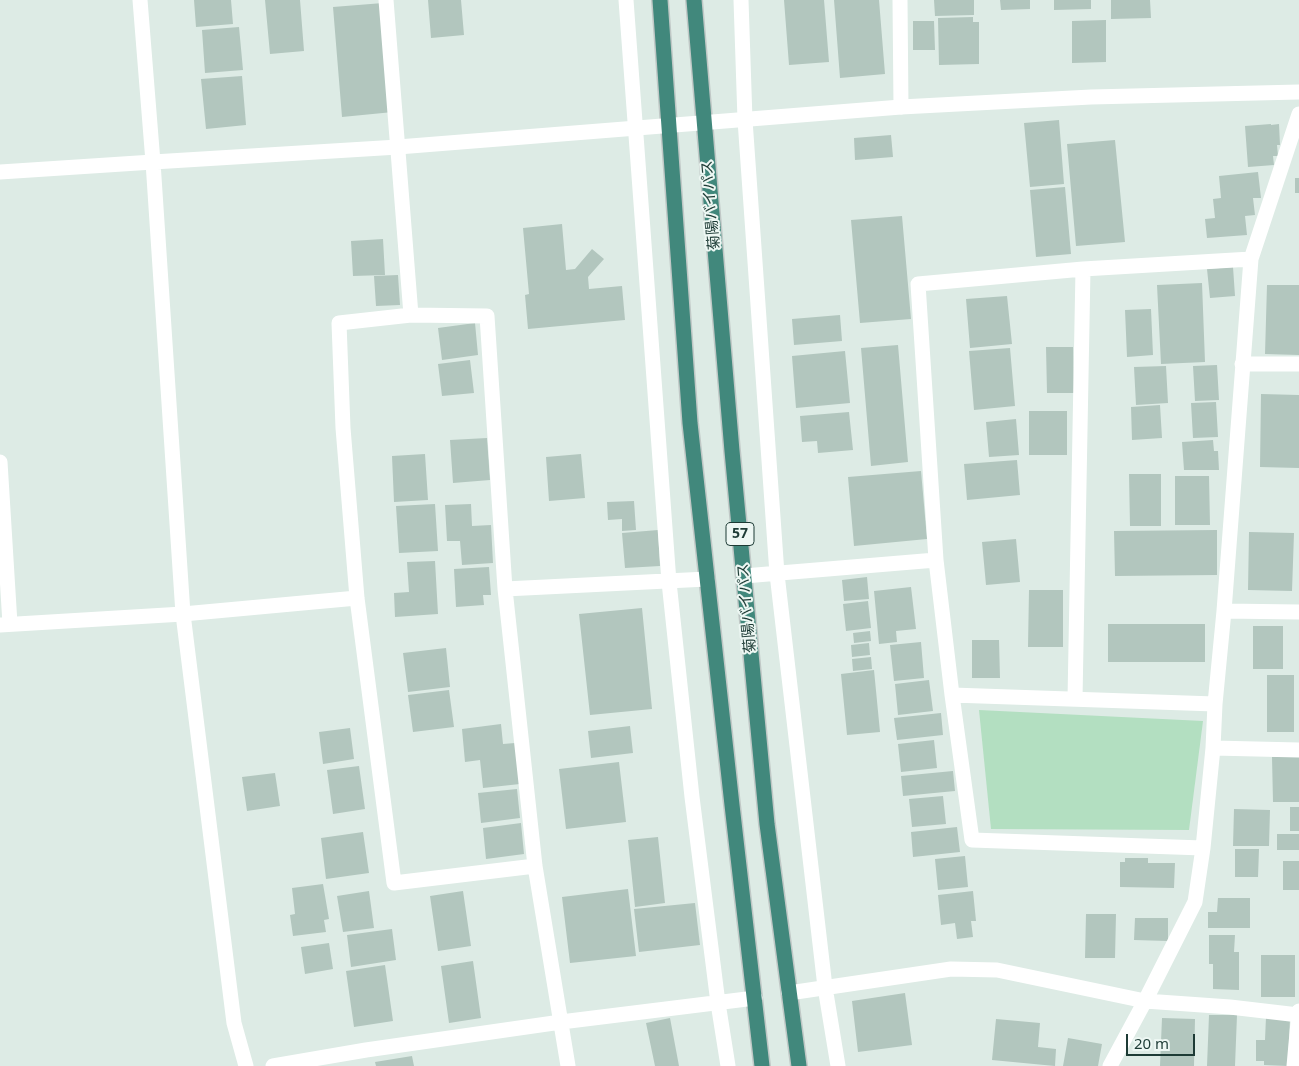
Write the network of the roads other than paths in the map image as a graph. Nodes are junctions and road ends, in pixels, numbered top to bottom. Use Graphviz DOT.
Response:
graph roads {
  1 [pos="140,0"];
  2 [pos="386,0"];
  3 [pos="626,0"];
  4 [pos="660,0"];
  5 [pos="694,0"];
  6 [pos="741,0"];
  7 [pos="900,0"];
  8 [pos="1299,92"];
  9 [pos="901,108"];
  10 [pos="1299,114"];
  11 [pos="745,120"];
  12 [pos="704,123"];
  13 [pos="669,126"];
  14 [pos="636,128"];
  15 [pos="398,147"];
  16 [pos="153,162"];
  17 [pos="0,172"];
  18 [pos="1250,259"];
  19 [pos="1083,269"];
  20 [pos="411,315"];
  21 [pos="1242,364"];
  22 [pos="1299,364"];
  23 [pos="0,462"];
  24 [pos="936,560"];
  25 [pos="777,574"];
  26 [pos="744,576"];
  27 [pos="707,579"];
  28 [pos="668,582"];
  29 [pos="505,589"];
  30 [pos="357,598"];
  31 [pos="1224,611"];
  32 [pos="1299,612"];
  33 [pos="183,614"];
  34 [pos="5,624"];
  35 [pos="952,695"];
  36 [pos="1075,699"];
  37 [pos="1215,704"];
  38 [pos="1213,748"];
  39 [pos="1299,750"];
  40 [pos="1203,848"];
  41 [pos="535,866"];
  42 [pos="825,987"];
  43 [pos="789,993"];
  44 [pos="755,998"];
  45 [pos="1145,1001"];
  46 [pos="718,1002"];
  47 [pos="1299,1013"];
  48 [pos="560,1022"];
  49 [pos="246,1066"];
  50 [pos="273,1066"];
  51 [pos="568,1066"];
  52 [pos="728,1066"];
  53 [pos="762,1066"];
  54 [pos="799,1066"];
  55 [pos="838,1066"];
  56 [pos="1110,1066"];
  57 [pos="1294,1066"];
  1 -- 16 [label="street"];
  2 -- 15 [label="street"];
  3 -- 14 [label="street"];
  4 -- 13 [label="highway"];
  5 -- 12 [label="highway, 菊陽バイパス / 57"];
  6 -- 11 [label="street"];
  7 -- 9 [label="street"];
  8 -- 9 [label="street"];
  9 -- 11 [label="street"];
  10 -- 18 [label="street"];
  11 -- 12 [label="street"];
  11 -- 25 [label="street"];
  12 -- 13 [label="street"];
  12 -- 26 [label="highway, 菊陽バイパス / 57"];
  13 -- 14 [label="street"];
  13 -- 27 [label="highway"];
  14 -- 15 [label="street"];
  14 -- 28 [label="street"];
  15 -- 16 [label="street"];
  15 -- 20 [label="street"];
  16 -- 17 [label="street"];
  16 -- 33 [label="street"];
  18 -- 19 [label="street"];
  18 -- 21 [label="street"];
  19 -- 24 [label="street"];
  19 -- 36 [label="street"];
  20 -- 29 [label="street"];
  20 -- 30 [label="street"];
  21 -- 22 [label="street"];
  21 -- 31 [label="street"];
  23 -- 34 [label="street"];
  24 -- 25 [label="street"];
  24 -- 35 [label="street"];
  25 -- 26 [label="street"];
  25 -- 42 [label="street"];
  26 -- 43 [label="highway, 菊陽バイパス / 57"];
  27 -- 28 [label="street"];
  27 -- 44 [label="highway"];
  28 -- 29 [label="street"];
  28 -- 46 [label="street"];
  29 -- 41 [label="street"];
  30 -- 33 [label="street"];
  30 -- 41 [label="street"];
  31 -- 32 [label="street"];
  31 -- 37 [label="street"];
  33 -- 34 [label="street"];
  33 -- 49 [label="street"];
  35 -- 36 [label="street"];
  35 -- 40 [label="street"];
  36 -- 37 [label="street"];
  37 -- 38 [label="street"];
  38 -- 39 [label="street"];
  38 -- 40 [label="street"];
  40 -- 45 [label="street"];
  41 -- 48 [label="street"];
  42 -- 43 [label="street"];
  42 -- 45 [label="street"];
  42 -- 55 [label="street"];
  43 -- 54 [label="highway, 菊陽バイパス / 57"];
  44 -- 46 [label="street"];
  44 -- 53 [label="highway"];
  45 -- 47 [label="street"];
  45 -- 56 [label="street"];
  46 -- 48 [label="street"];
  46 -- 52 [label="street"];
  47 -- 57 [label="street"];
  48 -- 50 [label="street"];
  48 -- 51 [label="street"];
}
